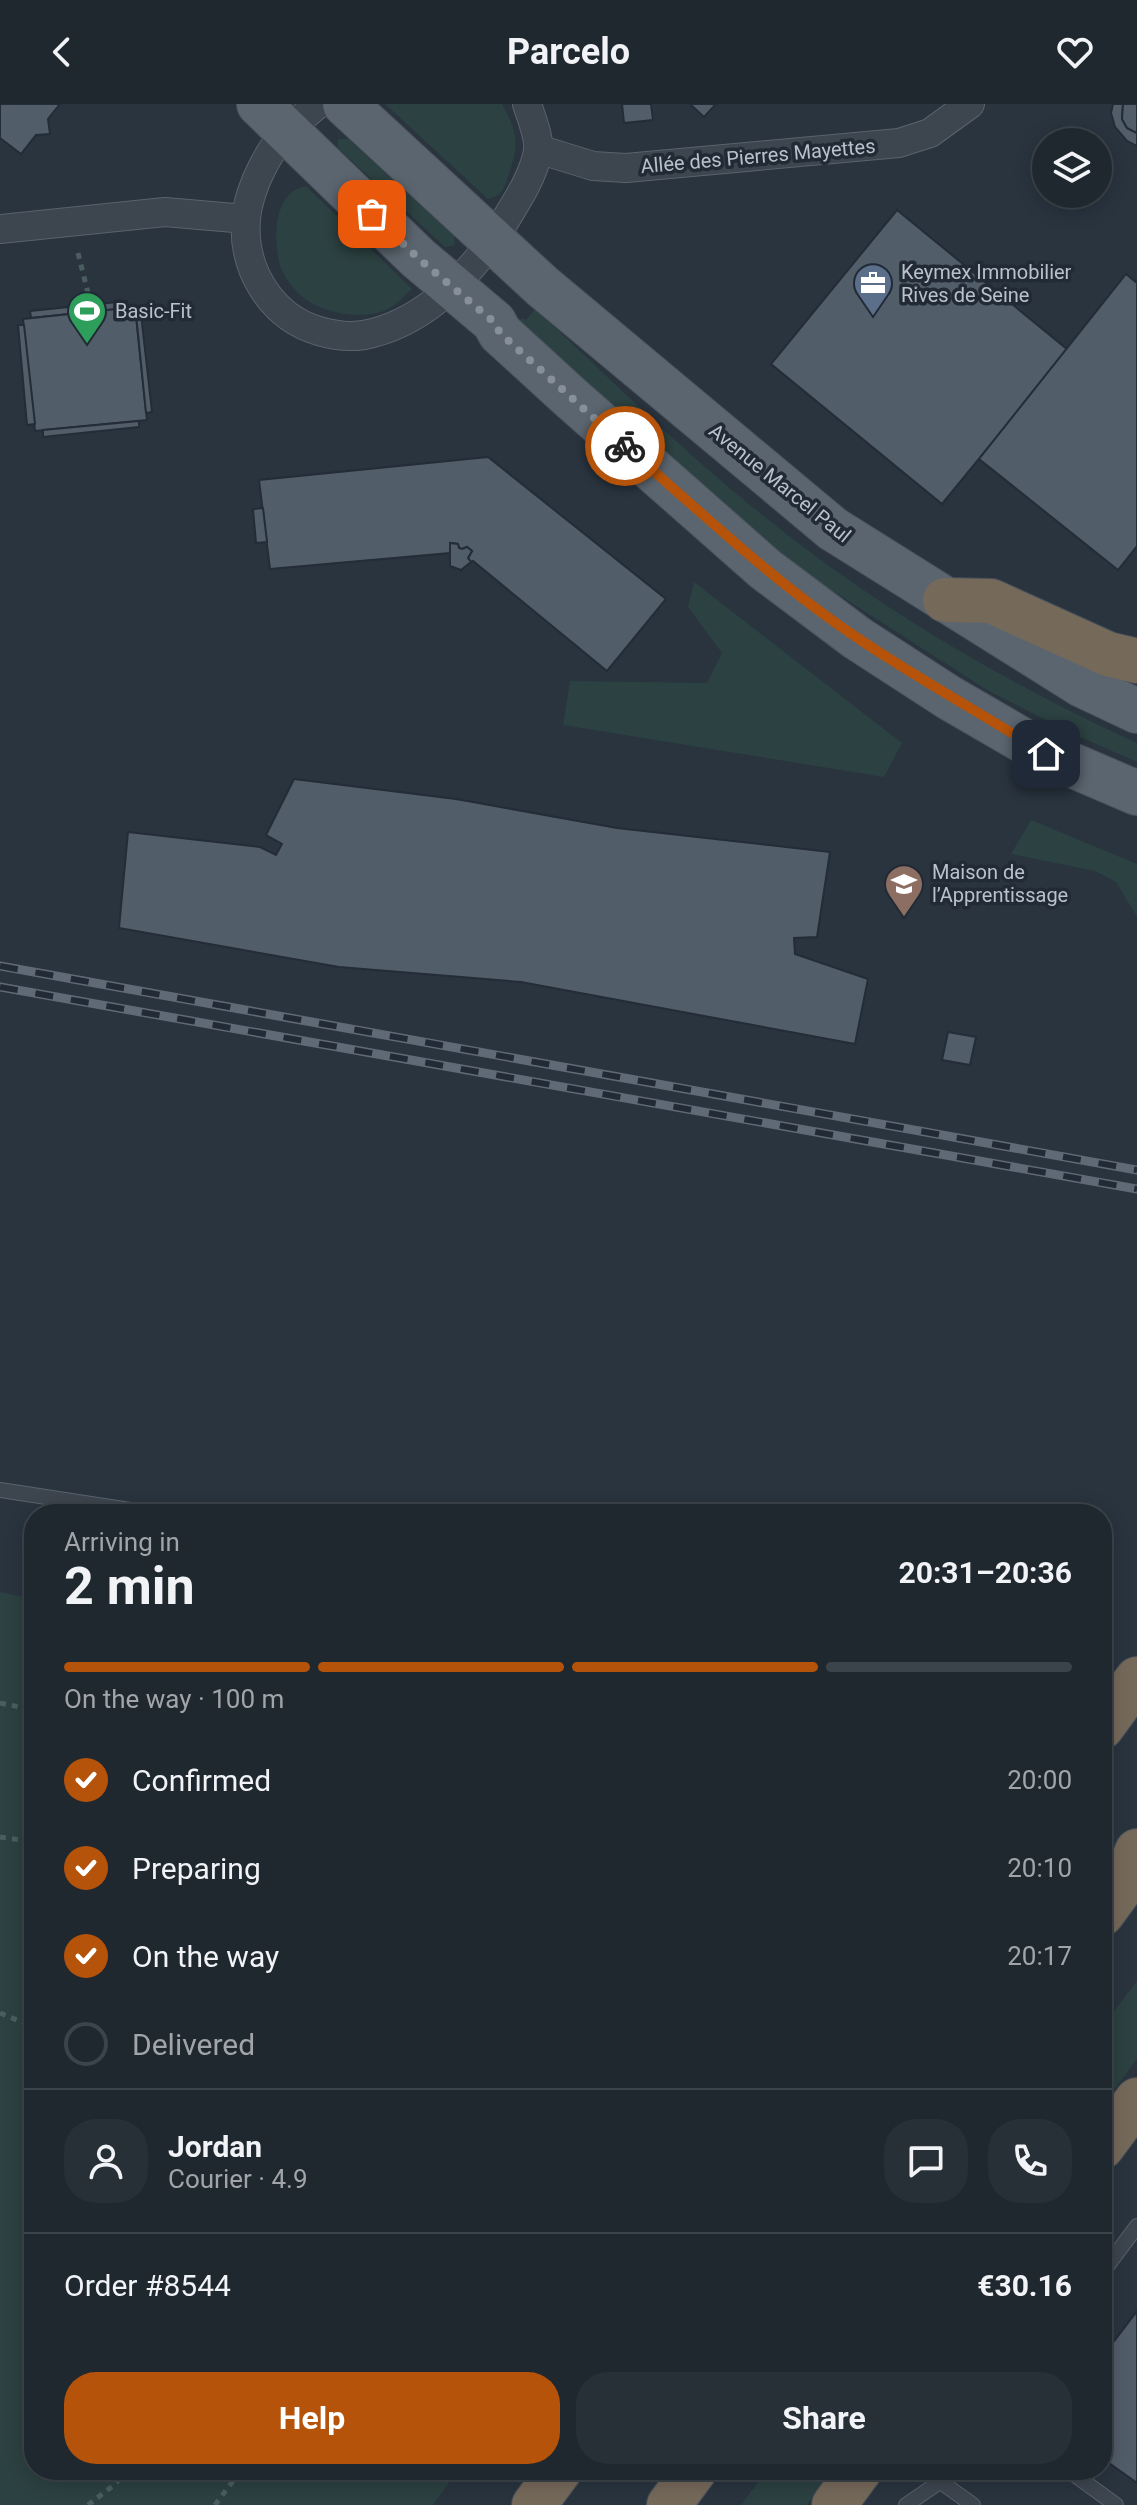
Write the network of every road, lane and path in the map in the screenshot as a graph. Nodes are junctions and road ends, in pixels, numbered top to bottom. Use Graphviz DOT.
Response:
graph roads {
  1 [pos="345,104"];
  2 [pos="527,104"];
  3 [pos="970,104"];
  4 [pos="288,113"];
  5 [pos="538,149"];
  6 [pos="246,219"];
  7 [pos="73,220"];
  8 [pos="0,229"];
  9 [pos="492,241"];
  10 [pos="452,287"];
  11 [pos="91,305"];
  12 [pos="945,600"];
  13 [pos="1137,661"];
  14 [pos="1137,711"];
  15 [pos="1137,793"];
  16 [pos="0,1490"];
  17 [pos="91,1504"];
  18 [pos="1137,1679"];
  19 [pos="0,1703"];
  20 [pos="24,1708"];
  21 [pos="1112,1713"];
  22 [pos="0,1837"];
  23 [pos="24,1841"];
  24 [pos="0,2013"];
  25 [pos="24,2023"];
  26 [pos="1137,2100"];
  27 [pos="1112,2134"];
  28 [pos="1137,2226"];
  29 [pos="1112,2260"];
  30 [pos="119,2480"];
  31 [pos="234,2480"];
  32 [pos="553,2480"];
  33 [pos="688,2480"];
  34 [pos="853,2480"];
  35 [pos="944,2480"];
  36 [pos="1082,2480"];
  37 [pos="941,2482"];
  38 [pos="88,2505"];
  39 [pos="215,2505"];
  40 [pos="534,2505"];
  41 [pos="669,2505"];
  42 [pos="834,2505"];
  43 [pos="906,2505"];
  44 [pos="973,2505"];
  45 [pos="1116,2505"];
  1 -- 9 [label="main road, Avenue Marcel Paul"];
  2 -- 5 [label="street"];
  3 -- 5 [label="street, Allée des Pierres Mayettes"];
  4 -- 6 [label="street"];
  4 -- 10 [label="main road"];
  5 -- 9 [label="street"];
  6 -- 7 [label="street"];
  6 -- 10 [label="street"];
  7 -- 8 [label="street"];
  7 -- 11 [label="path"];
  9 -- 10 [label="street"];
  9 -- 12 [label="main road, Avenue Marcel Paul"];
  10 -- 15 [label="main road"];
  12 -- 13 [label="highway"];
  12 -- 14 [label="main road, Avenue Marcel Paul"];
  16 -- 17 [label="lane"];
  18 -- 21 [label="highway"];
  19 -- 20 [label="path"];
  22 -- 23 [label="path"];
  24 -- 25 [label="path"];
  26 -- 27 [label="highway"];
  28 -- 29 [label="lane"];
  30 -- 38 [label="path"];
  31 -- 39 [label="path"];
  32 -- 40 [label="highway"];
  33 -- 41 [label="highway"];
  34 -- 42 [label="highway"];
  35 -- 37 [label="lane"];
  36 -- 45 [label="lane"];
  37 -- 43 [label="lane"];
  37 -- 44 [label="lane"];
}
